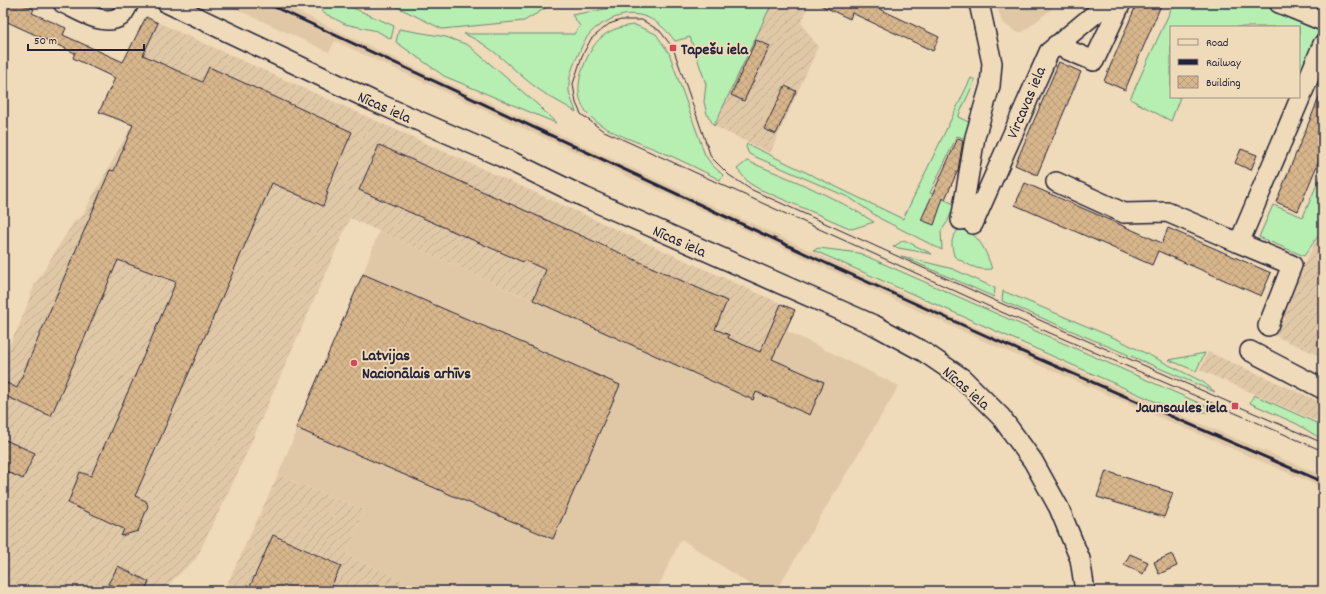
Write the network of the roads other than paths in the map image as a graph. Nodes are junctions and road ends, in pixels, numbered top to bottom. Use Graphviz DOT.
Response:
graph roads {
  1 [pos="63,3"];
  2 [pos="129,3"];
  3 [pos="167,3"];
  4 [pos="979,3"];
  5 [pos="1108,3"];
  6 [pos="1121,3"];
  7 [pos="1279,3"];
  8 [pos="1323,21"];
  9 [pos="1323,44"];
  10 [pos="1056,45"];
  11 [pos="1056,182"];
  12 [pos="1239,243"];
  13 [pos="1268,326"];
  14 [pos="1250,351"];
  15 [pos="1323,389"];
  16 [pos="1085,591"];
  1 -- 2 [label="street"];
  3 -- 16 [label="street, Nīcas iela"];
  4 -- 10 [label="street, Vircavas iela"];
  5 -- 10 [label="street, Vircavas iela"];
  6 -- 10 [label="street"];
  7 -- 8 [label="street"];
  9 -- 12 [label="street"];
  11 -- 12 [label="street"];
  12 -- 13 [label="street"];
  14 -- 15 [label="street"];
}
